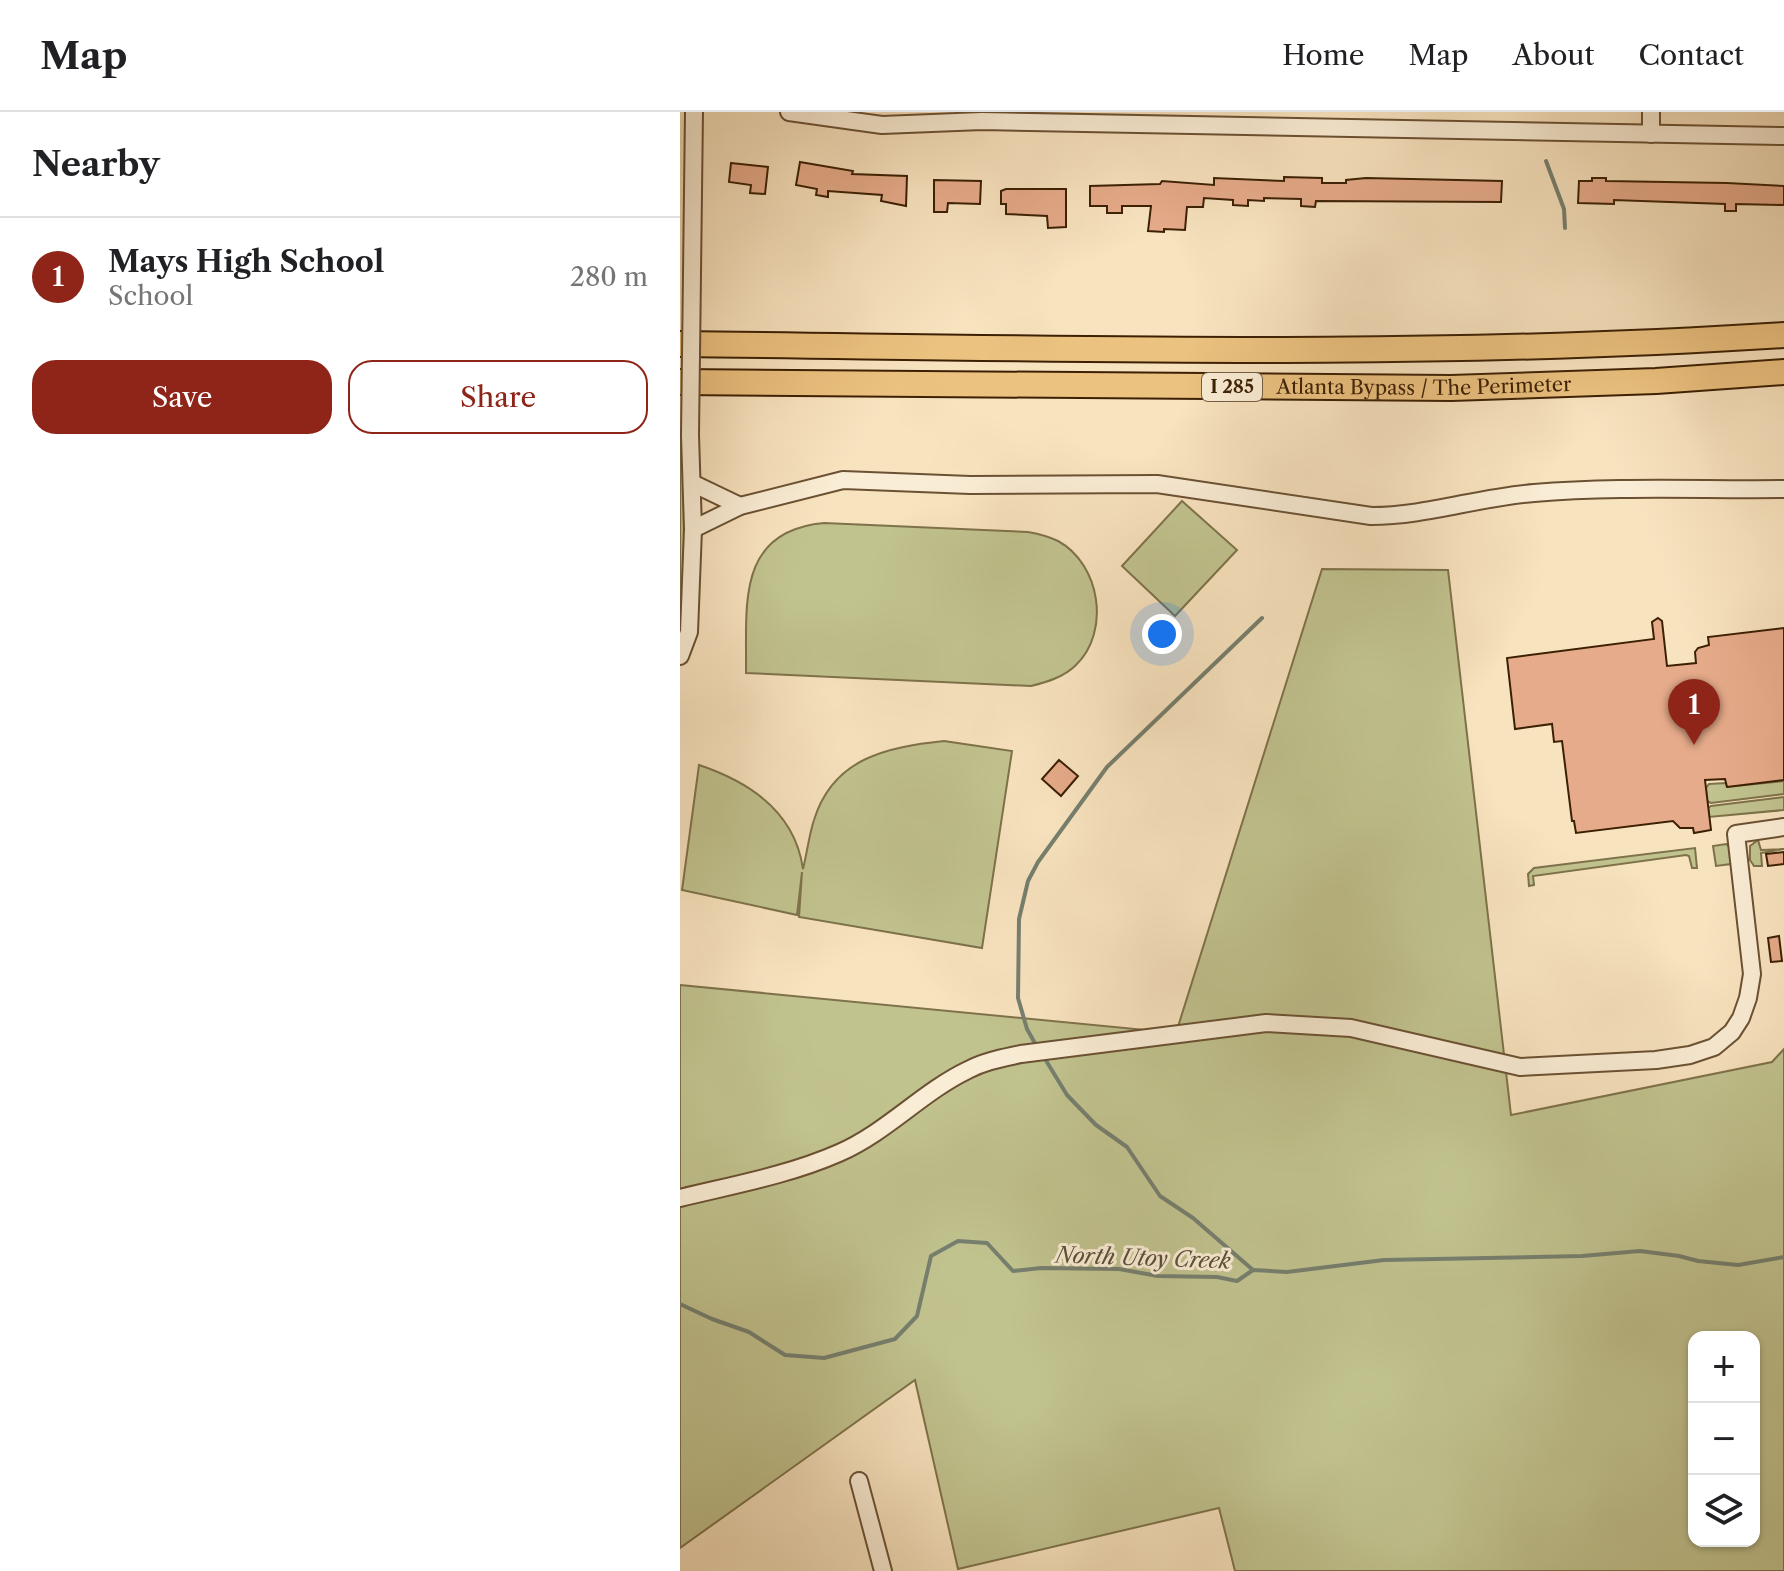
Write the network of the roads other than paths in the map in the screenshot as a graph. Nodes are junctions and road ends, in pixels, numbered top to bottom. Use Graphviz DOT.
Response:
graph roads {
  1 [pos="694,112"];
  2 [pos="789,112"];
  3 [pos="1651,112"];
  4 [pos="983,116"];
  5 [pos="1279,119"];
  6 [pos="1651,134"];
  7 [pos="1784,136"];
  8 [pos="686,210"];
  9 [pos="1784,335"];
  10 [pos="680,344"];
  11 [pos="1784,372"];
  12 [pos="680,382"];
  13 [pos="692,483"];
  14 [pos="1784,489"];
  15 [pos="740,506"];
  16 [pos="693,529"];
  17 [pos="680,656"];
  18 [pos="1784,827"];
  19 [pos="680,1198"];
  20 [pos="859,1481"];
  21 [pos="883,1571"];
  1 -- 8 [label="street"];
  2 -- 4 [label="street"];
  3 -- 6 [label="street"];
  4 -- 5 [label="street"];
  5 -- 6 [label="street"];
  6 -- 7 [label="street"];
  8 -- 13 [label="street, bridge"];
  9 -- 10 [label="highway, Atlanta Bypass / The Perimeter / I 285"];
  11 -- 12 [label="highway, Atlanta Bypass / The Perimeter / I 285"];
  13 -- 15 [label="street"];
  13 -- 16 [label="street"];
  14 -- 15 [label="street"];
  15 -- 16 [label="street"];
  16 -- 17 [label="street"];
  18 -- 19 [label="street"];
  20 -- 21 [label="street"];
}
